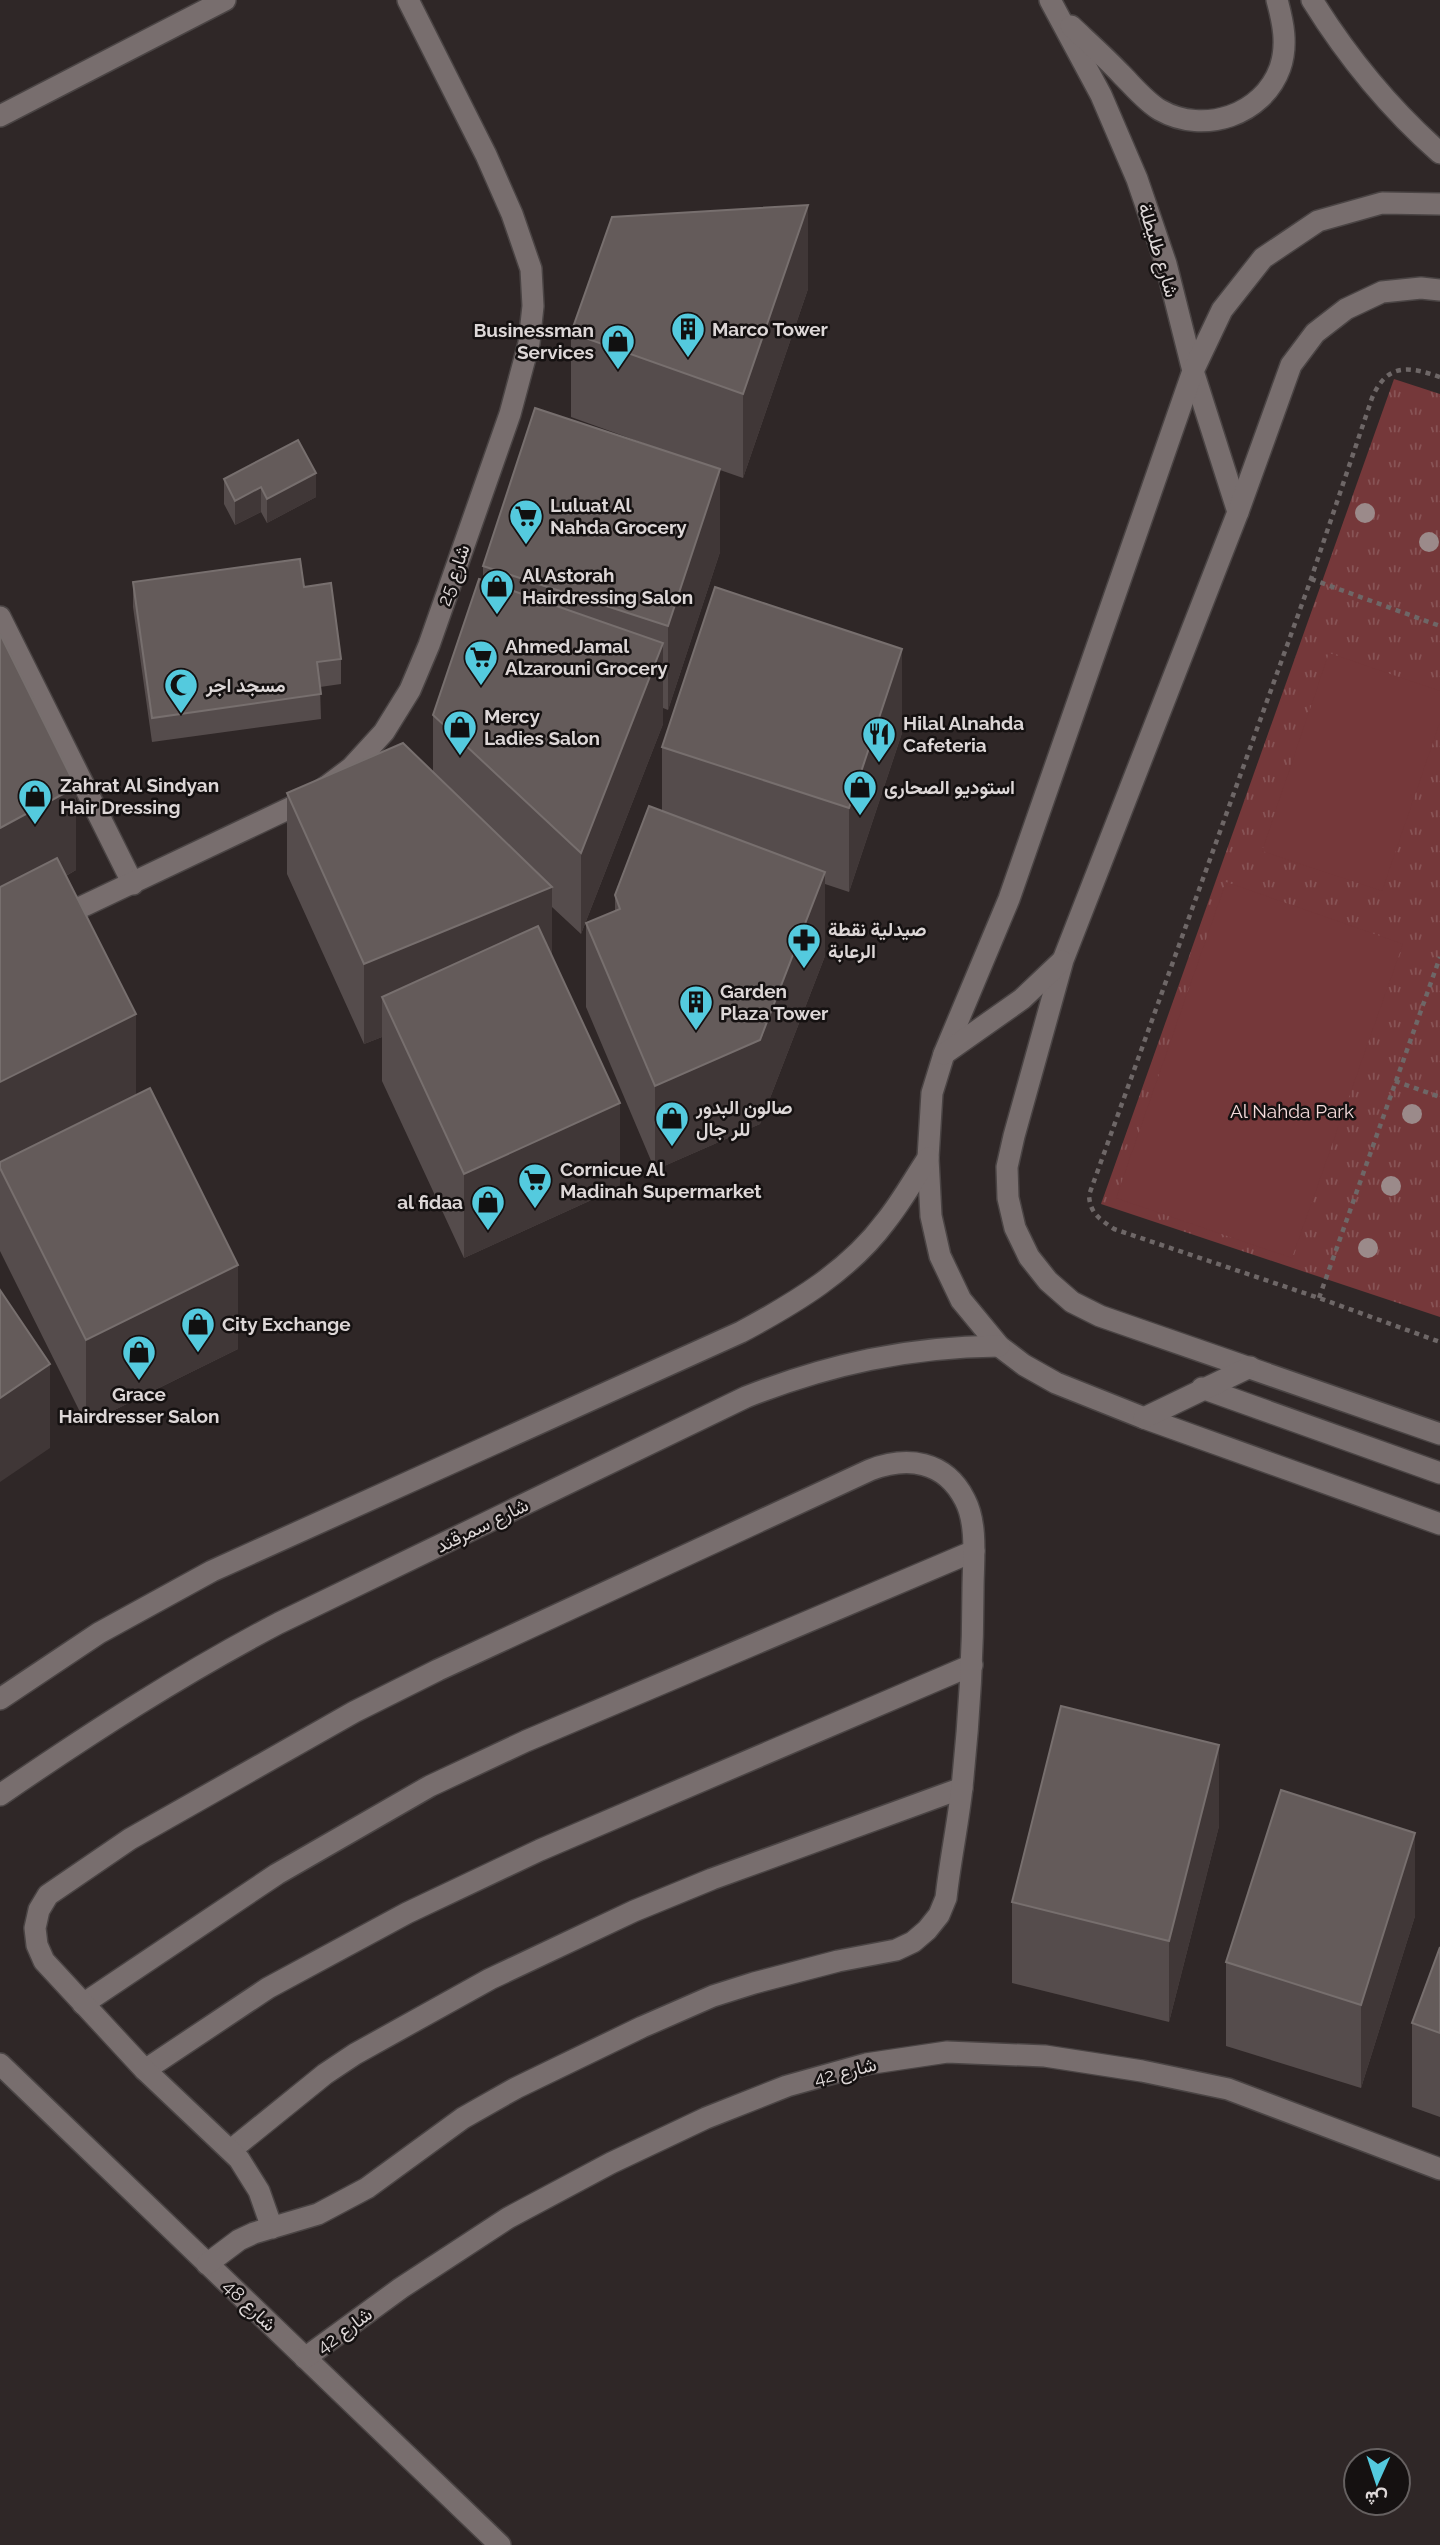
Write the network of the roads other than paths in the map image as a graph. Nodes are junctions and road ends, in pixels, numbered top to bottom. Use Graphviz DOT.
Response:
graph roads {
  1 [pos="225,0"];
  2 [pos="408,0"];
  3 [pos="1276,0"];
  4 [pos="1312,0"];
  5 [pos="1054,8"];
  6 [pos="0,117"];
  7 [pos="1440,153"];
  8 [pos="1440,204"];
  9 [pos="1440,290"];
  10 [pos="1193,371"];
  11 [pos="1238,512"];
  12 [pos="0,617"];
  13 [pos="133,884"];
  14 [pos="36,928"];
  15 [pos="1063,960"];
  16 [pos="944,1054"];
  17 [pos="928,1158"];
  18 [pos="999,1346"];
  19 [pos="1250,1367"];
  20 [pos="1202,1388"];
  21 [pos="1144,1418"];
  22 [pos="1440,1434"];
  23 [pos="1440,1473"];
  24 [pos="1440,1524"];
  25 [pos="974,1551"];
  26 [pos="972,1665"];
  27 [pos="0,1699"];
  28 [pos="962,1788"];
  29 [pos="0,1795"];
  30 [pos="83,2004"];
  31 [pos="0,2064"];
  32 [pos="145,2070"];
  33 [pos="230,2150"];
  34 [pos="1440,2169"];
  35 [pos="272,2228"];
  36 [pos="207,2264"];
  37 [pos="305,2358"];
  38 [pos="500,2545"];
  1 -- 6 [label="street"];
  2 -- 13 [label="street, شارع 25"];
  3 -- 5 [label="street"];
  4 -- 7 [label="street"];
  5 -- 10 [label="street, شارع طليطلة"];
  8 -- 10 [label="street"];
  9 -- 11 [label="street"];
  10 -- 11 [label="street, شارع طليطلة"];
  10 -- 16 [label="street"];
  11 -- 15 [label="street"];
  12 -- 13 [label="street"];
  13 -- 14 [label="street, شارع 25"];
  15 -- 16 [label="street"];
  15 -- 19 [label="street"];
  16 -- 17 [label="street"];
  17 -- 18 [label="street"];
  17 -- 27 [label="street"];
  18 -- 21 [label="street"];
  18 -- 29 [label="street, شارع سمرقند"];
  19 -- 20 [label="street"];
  19 -- 22 [label="street"];
  20 -- 21 [label="street"];
  20 -- 23 [label="street"];
  21 -- 24 [label="street"];
  25 -- 26 [label="street"];
  25 -- 30 [label="street"];
  25 -- 30 [label="street"];
  26 -- 28 [label="street"];
  26 -- 32 [label="street"];
  28 -- 33 [label="street"];
  28 -- 35 [label="street"];
  30 -- 32 [label="street"];
  31 -- 36 [label="street, شارع 48"];
  32 -- 33 [label="street"];
  33 -- 35 [label="street"];
  34 -- 37 [label="street, شارع 42"];
  35 -- 36 [label="street"];
  36 -- 37 [label="street, شارع 48"];
  37 -- 38 [label="street, شارع 48"];
}
